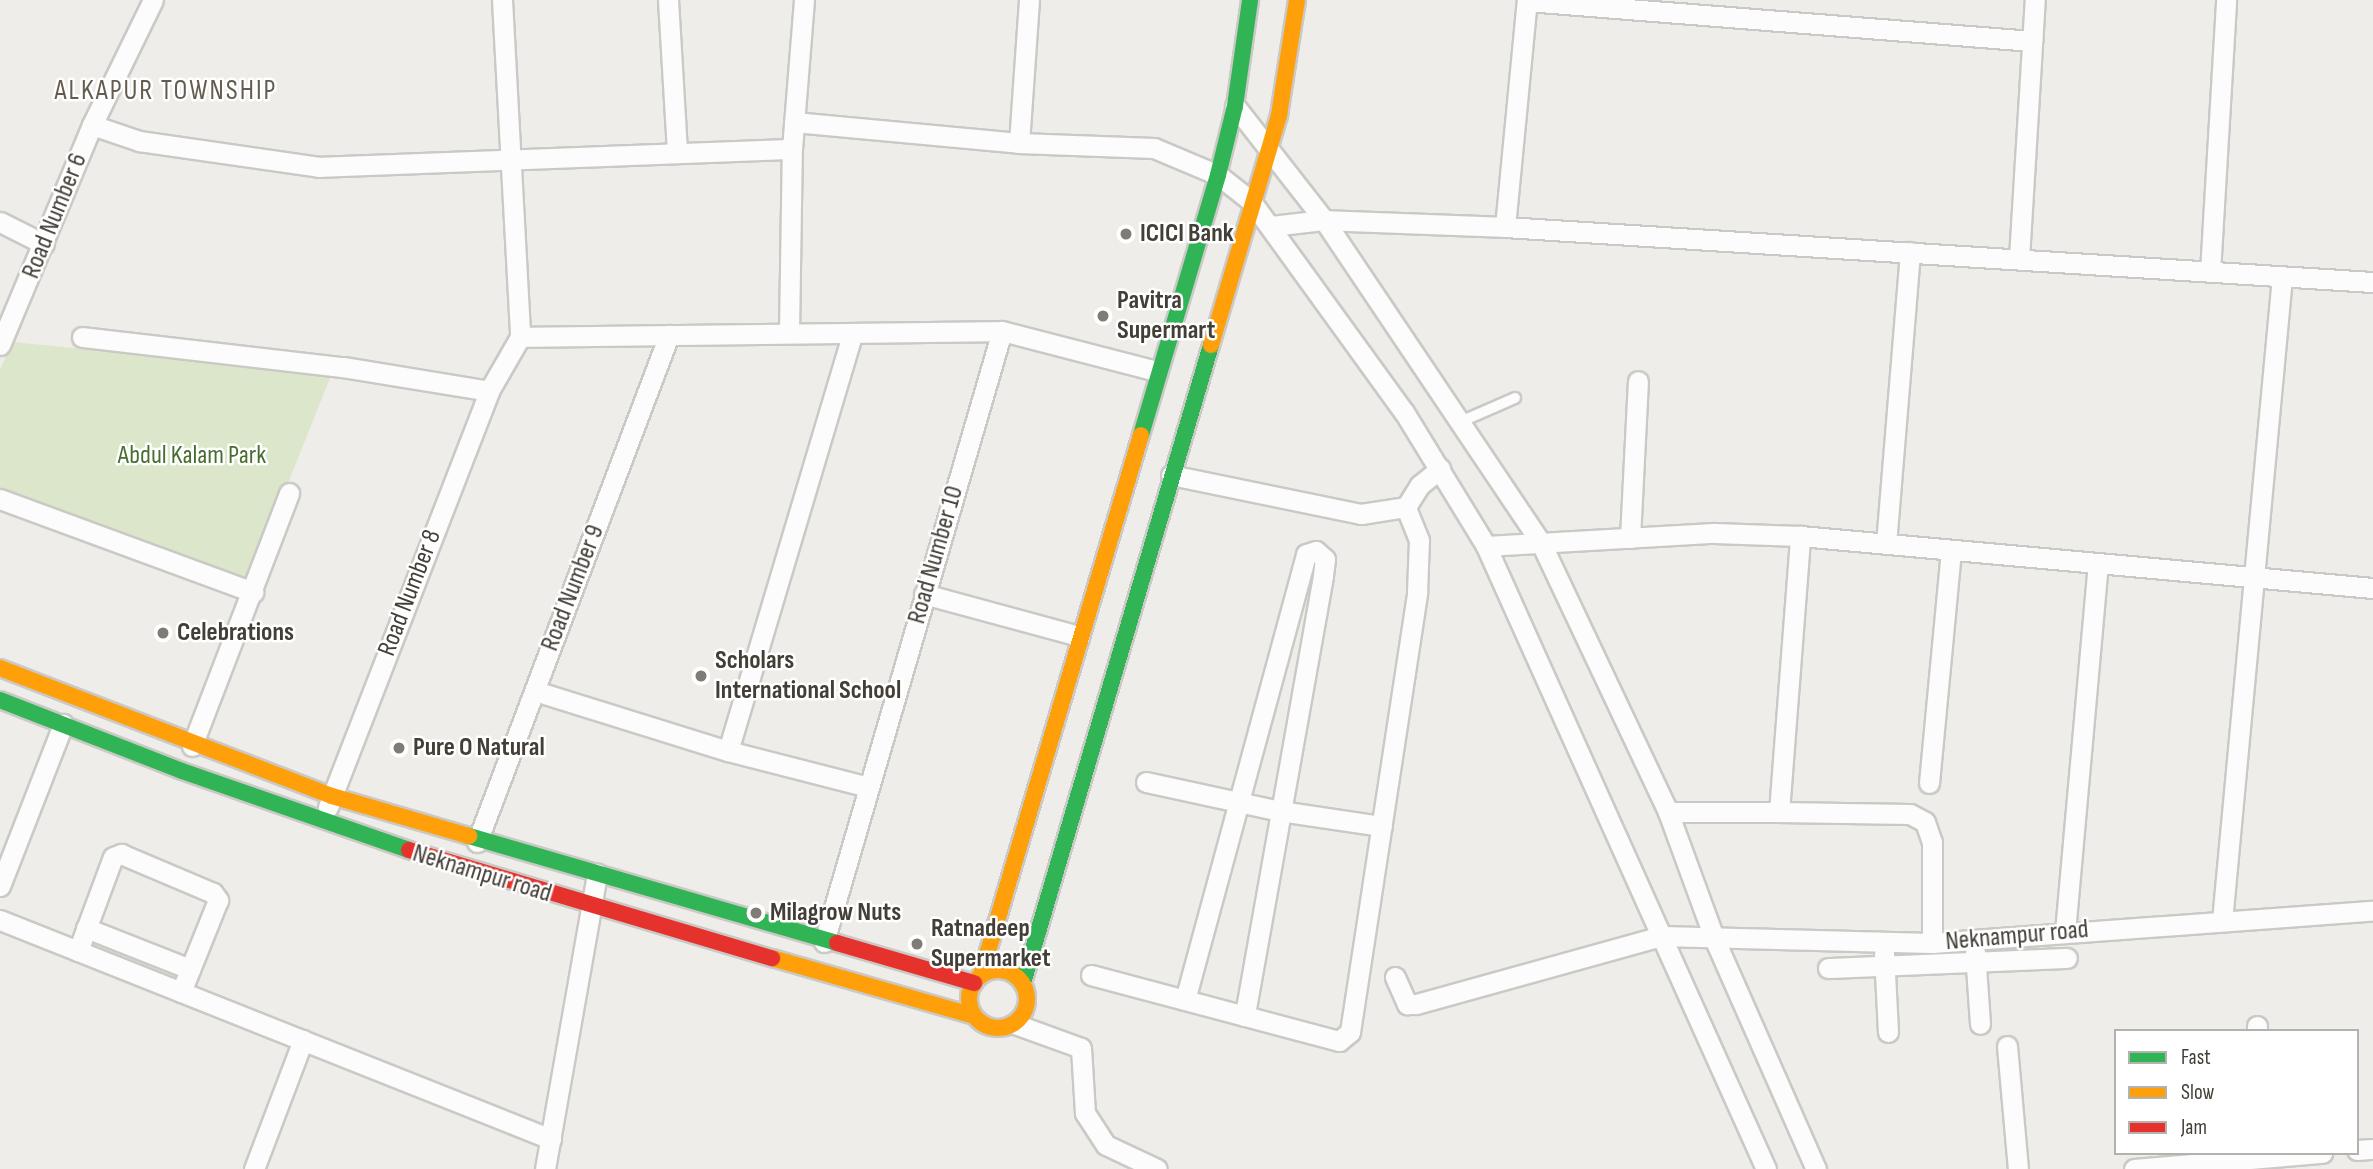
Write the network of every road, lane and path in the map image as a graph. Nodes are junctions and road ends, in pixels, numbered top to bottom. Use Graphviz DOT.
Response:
graph roads {
  1 [pos="153,0"];
  2 [pos="502,0"];
  3 [pos="668,0"];
  4 [pos="804,0"];
  5 [pos="1029,0"];
  6 [pos="1251,0"];
  7 [pos="1297,0"];
  8 [pos="1527,0"];
  9 [pos="2035,0"];
  10 [pos="2226,0"];
  11 [pos="2032,41"];
  12 [pos="1235,106"];
  13 [pos="794,122"];
  14 [pos="92,125"];
  15 [pos="1019,144"];
  16 [pos="792,149"];
  17 [pos="1269,149"];
  18 [pos="677,153"];
  19 [pos="510,159"];
  20 [pos="1218,174"];
  21 [pos="1251,201"];
  22 [pos="1324,220"];
  23 [pos="0,222"];
  24 [pos="1271,226"];
  25 [pos="1505,227"];
  26 [pos="44,244"];
  27 [pos="1910,253"];
  28 [pos="2019,258"];
  29 [pos="2210,272"];
  30 [pos="2281,277"];
  31 [pos="2373,282"];
  32 [pos="1002,331"];
  33 [pos="789,332"];
  34 [pos="853,333"];
  35 [pos="669,335"];
  36 [pos="82,337"];
  37 [pos="520,337"];
  38 [pos="0,345"];
  39 [pos="1157,372"];
  40 [pos="1638,381"];
  41 [pos="489,391"];
  42 [pos="1516,398"];
  43 [pos="1460,422"];
  44 [pos="1440,469"];
  45 [pos="1171,475"];
  46 [pos="289,492"];
  47 [pos="0,499"];
  48 [pos="1406,507"];
  49 [pos="1800,536"];
  50 [pos="1630,538"];
  51 [pos="1541,543"];
  52 [pos="1886,544"];
  53 [pos="1486,546"];
  54 [pos="1951,552"];
  55 [pos="2098,564"];
  56 [pos="2250,579"];
  57 [pos="2373,588"];
  58 [pos="253,592"];
  59 [pos="924,594"];
  60 [pos="1079,636"];
  61 [pos="0,668"];
  62 [pos="535,691"];
  63 [pos="0,700"];
  64 [pos="63,724"];
  65 [pos="192,746"];
  66 [pos="728,751"];
  67 [pos="1146,782"];
  68 [pos="1929,783"];
  69 [pos="868,788"];
  70 [pos="332,796"];
  71 [pos="1239,802"];
  72 [pos="1280,811"];
  73 [pos="1668,812"];
  74 [pos="1779,812"];
  75 [pos="322,822"];
  76 [pos="1382,826"];
  77 [pos="477,842"];
  78 [pos="597,874"];
  79 [pos="0,886"];
  80 [pos="591,907"];
  81 [pos="2373,911"];
  82 [pos="0,920"];
  83 [pos="2222,921"];
  84 [pos="86,928"];
  85 [pos="2065,932"];
  86 [pos="1661,936"];
  87 [pos="1714,937"];
  88 [pos="1973,939"];
  89 [pos="824,942"];
  90 [pos="1884,942"];
  91 [pos="1932,943"];
  92 [pos="78,951"];
  93 [pos="2067,958"];
  94 [pos="1976,962"];
  95 [pos="1885,966"];
  96 [pos="1828,968"];
  97 [pos="190,969"];
  98 [pos="1091,975"];
  99 [pos="1395,977"];
  100 [pos="977,979"];
  101 [pos="1023,983"];
  102 [pos="181,992"];
  103 [pos="1185,1000"];
  104 [pos="974,1016"];
  105 [pos="1245,1016"];
  106 [pos="1015,1024"];
  107 [pos="1980,1024"];
  108 [pos="1888,1032"];
  109 [pos="303,1040"];
  110 [pos="2007,1046"];
  111 [pos="551,1139"];
  112 [pos="2306,1155"];
  113 [pos="2266,1160"];
  114 [pos="254,1169"];
  115 [pos="545,1169"];
  116 [pos="1157,1169"];
  117 [pos="1766,1169"];
  118 [pos="1816,1169"];
  119 [pos="2018,1169"];
  120 [pos="2137,1169"];
  1 -- 14 [label="street, Road Number 6"];
  2 -- 19 [label="street"];
  3 -- 18 [label="street"];
  4 -- 13 [label="street"];
  5 -- 15 [label="street"];
  6 -- 12 [label="street"];
  7 -- 17 [label="street"];
  8 -- 11 [label="street"];
  8 -- 25 [label="street"];
  9 -- 11 [label="street"];
  10 -- 29 [label="street"];
  11 -- 28 [label="street"];
  12 -- 17 [label="street"];
  12 -- 20 [label="street"];
  13 -- 15 [label="street"];
  13 -- 16 [label="street"];
  14 -- 19 [label="street"];
  14 -- 26 [label="street, Road Number 6"];
  15 -- 20 [label="street"];
  16 -- 18 [label="street"];
  16 -- 33 [label="street"];
  17 -- 21 [label="street"];
  17 -- 22 [label="street"];
  18 -- 19 [label="street"];
  19 -- 37 [label="street"];
  20 -- 21 [label="street"];
  20 -- 39 [label="street"];
  21 -- 24 [label="street"];
  21 -- 45 [label="street"];
  22 -- 24 [label="street"];
  22 -- 25 [label="street"];
  22 -- 43 [label="street"];
  23 -- 26 [label="street"];
  24 -- 44 [label="street"];
  25 -- 27 [label="street"];
  26 -- 38 [label="street, Road Number 6"];
  27 -- 28 [label="street"];
  27 -- 52 [label="street"];
  28 -- 29 [label="street"];
  29 -- 30 [label="street"];
  30 -- 31 [label="street"];
  30 -- 56 [label="street"];
  32 -- 34 [label="street"];
  32 -- 39 [label="street"];
  32 -- 59 [label="street, Road Number 10"];
  33 -- 34 [label="street"];
  33 -- 35 [label="street"];
  34 -- 66 [label="street"];
  35 -- 37 [label="street"];
  35 -- 62 [label="street, Road Number 9"];
  36 -- 41 [label="street"];
  37 -- 41 [label="street, Road Number 8"];
  39 -- 60 [label="street"];
  40 -- 50 [label="street"];
  41 -- 70 [label="street, Road Number 8"];
  42 -- 43 [label="lane"];
  43 -- 51 [label="street"];
  44 -- 48 [label="street"];
  44 -- 53 [label="street"];
  45 -- 48 [label="street"];
  45 -- 101 [label="street"];
  46 -- 58 [label="street"];
  47 -- 58 [label="street"];
  48 -- 76 [label="street"];
  49 -- 50 [label="street"];
  49 -- 52 [label="street"];
  49 -- 74 [label="street"];
  50 -- 51 [label="street"];
  51 -- 53 [label="street"];
  51 -- 73 [label="street"];
  52 -- 54 [label="street"];
  53 -- 86 [label="street"];
  54 -- 55 [label="street"];
  54 -- 68 [label="street"];
  55 -- 56 [label="street"];
  55 -- 85 [label="street"];
  56 -- 57 [label="street"];
  56 -- 83 [label="street"];
  58 -- 65 [label="street"];
  59 -- 60 [label="street"];
  59 -- 69 [label="street, Road Number 10"];
  60 -- 100 [label="street"];
  61 -- 65 [label="street, Neknampur road"];
  62 -- 66 [label="street"];
  62 -- 77 [label="street, Road Number 9"];
  63 -- 64 [label="street, Neknampur road"];
  64 -- 75 [label="street, Neknampur road"];
  64 -- 79 [label="street"];
  65 -- 70 [label="street, Neknampur road"];
  66 -- 69 [label="street"];
  67 -- 71 [label="street"];
  69 -- 89 [label="street, Road Number 10"];
  70 -- 75 [label="street, Road Number 8"];
  70 -- 77 [label="street, Neknampur road"];
  71 -- 72 [label="street"];
  71 -- 72 [label="street"];
  71 -- 103 [label="street"];
  72 -- 76 [label="street"];
  72 -- 105 [label="street"];
  73 -- 74 [label="street"];
  73 -- 87 [label="street"];
  74 -- 91 [label="street"];
  75 -- 80 [label="street, Neknampur road"];
  76 -- 105 [label="street"];
  77 -- 78 [label="street, Neknampur road"];
  78 -- 80 [label="street"];
  78 -- 89 [label="street, Neknampur road"];
  80 -- 104 [label="street, Neknampur road"];
  80 -- 111 [label="street"];
  81 -- 83 [label="street, Neknampur road"];
  82 -- 92 [label="street"];
  83 -- 85 [label="street, Neknampur road"];
  84 -- 92 [label="street"];
  84 -- 97 [label="street"];
  84 -- 97 [label="street"];
  85 -- 88 [label="street, Neknampur road"];
  86 -- 87 [label="street, Neknampur road"];
  86 -- 99 [label="street, Neknampur road"];
  86 -- 117 [label="street"];
  87 -- 90 [label="street, Neknampur road"];
  87 -- 118 [label="street"];
  88 -- 91 [label="street, Neknampur road"];
  88 -- 94 [label="street"];
  89 -- 100 [label="street, Neknampur road"];
  90 -- 91 [label="street, Neknampur road"];
  90 -- 95 [label="street"];
  92 -- 102 [label="street"];
  93 -- 94 [label="street"];
  94 -- 95 [label="street"];
  94 -- 107 [label="street"];
  95 -- 96 [label="street"];
  95 -- 108 [label="street"];
  97 -- 102 [label="street"];
  98 -- 103 [label="street"];
  100 -- 101 [label="street"];
  100 -- 104 [label="street"];
  101 -- 106 [label="street"];
  102 -- 109 [label="street"];
  103 -- 105 [label="street"];
  104 -- 106 [label="street"];
  106 -- 116 [label="street"];
  109 -- 111 [label="street"];
  109 -- 114 [label="street"];
  110 -- 119 [label="street"];
  111 -- 115 [label="street"];
  112 -- 113 [label="street"];
  113 -- 120 [label="street"];
}
